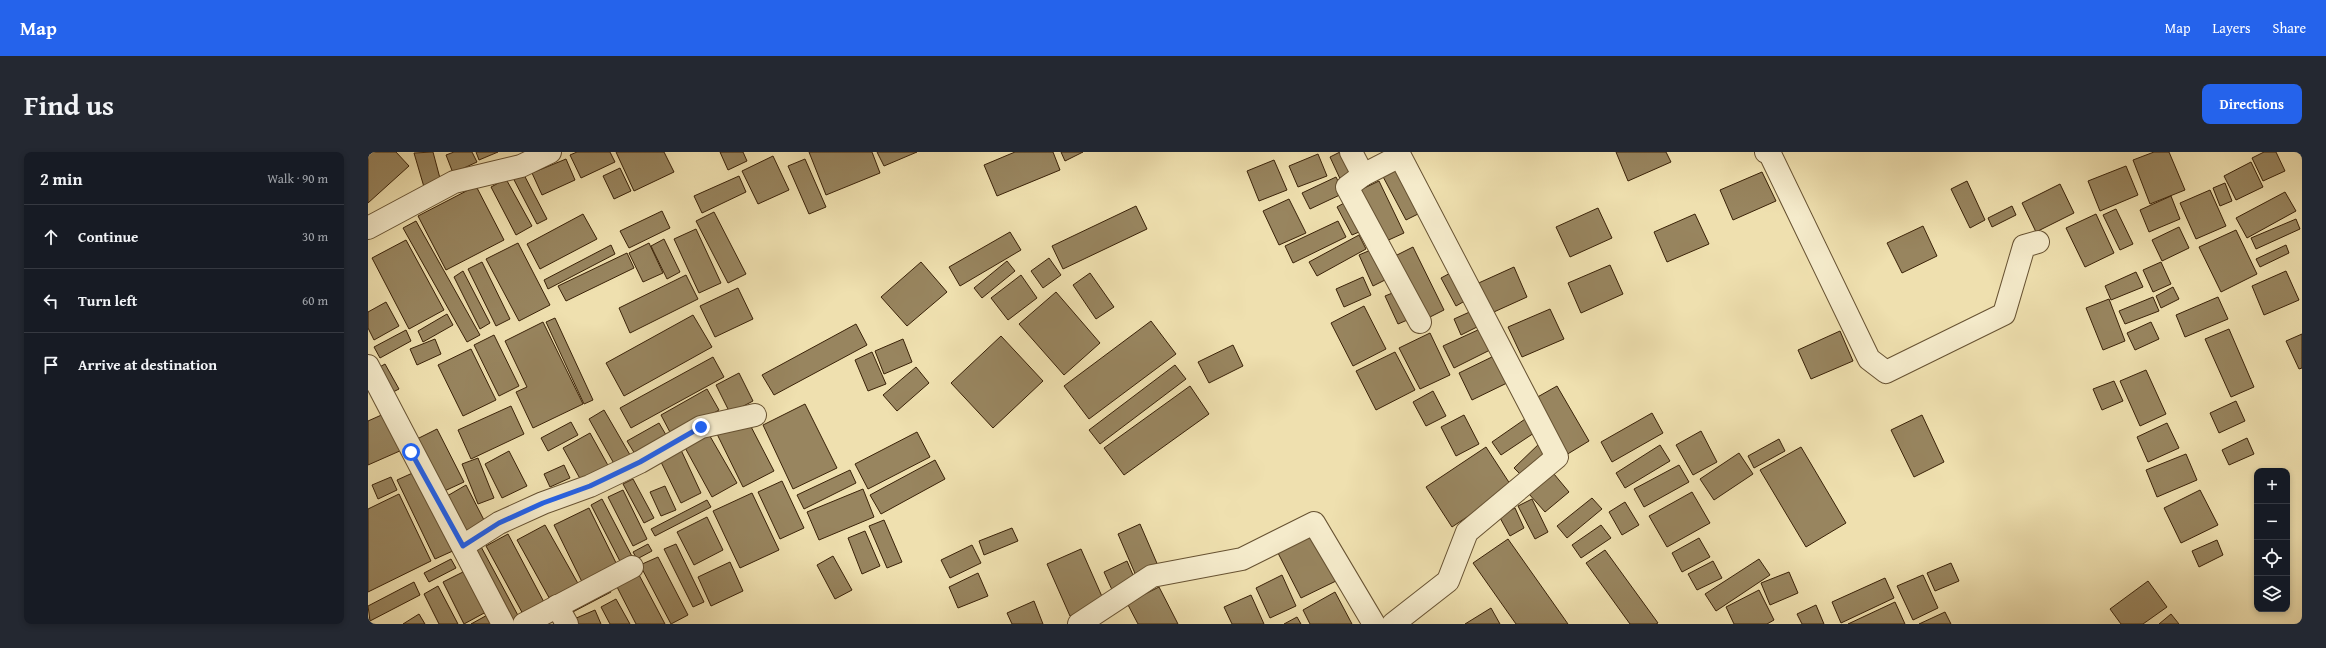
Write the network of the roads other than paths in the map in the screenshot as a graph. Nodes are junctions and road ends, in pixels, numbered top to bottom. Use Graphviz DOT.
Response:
graph roads {
  1 [pos="550,152"];
  2 [pos="1351,152"];
  3 [pos="1766,152"];
  4 [pos="1363,176"];
  5 [pos="368,228"];
  6 [pos="2038,242"];
  7 [pos="1420,322"];
  8 [pos="368,366"];
  9 [pos="755,415"];
  10 [pos="463,546"];
  11 [pos="632,567"];
  12 [pos="562,615"];
  13 [pos="503,624"];
  14 [pos="524,624"];
  15 [pos="1079,624"];
  16 [pos="1374,624"];
  17 [pos="1393,624"];
  1 -- 5 [label="street"];
  2 -- 4 [label="street"];
  3 -- 6 [label="street"];
  4 -- 7 [label="street"];
  4 -- 17 [label="street"];
  8 -- 10 [label="street"];
  9 -- 10 [label="street"];
  10 -- 13 [label="street"];
  11 -- 12 [label="street"];
  12 -- 14 [label="street"];
  15 -- 16 [label="street"];
}
